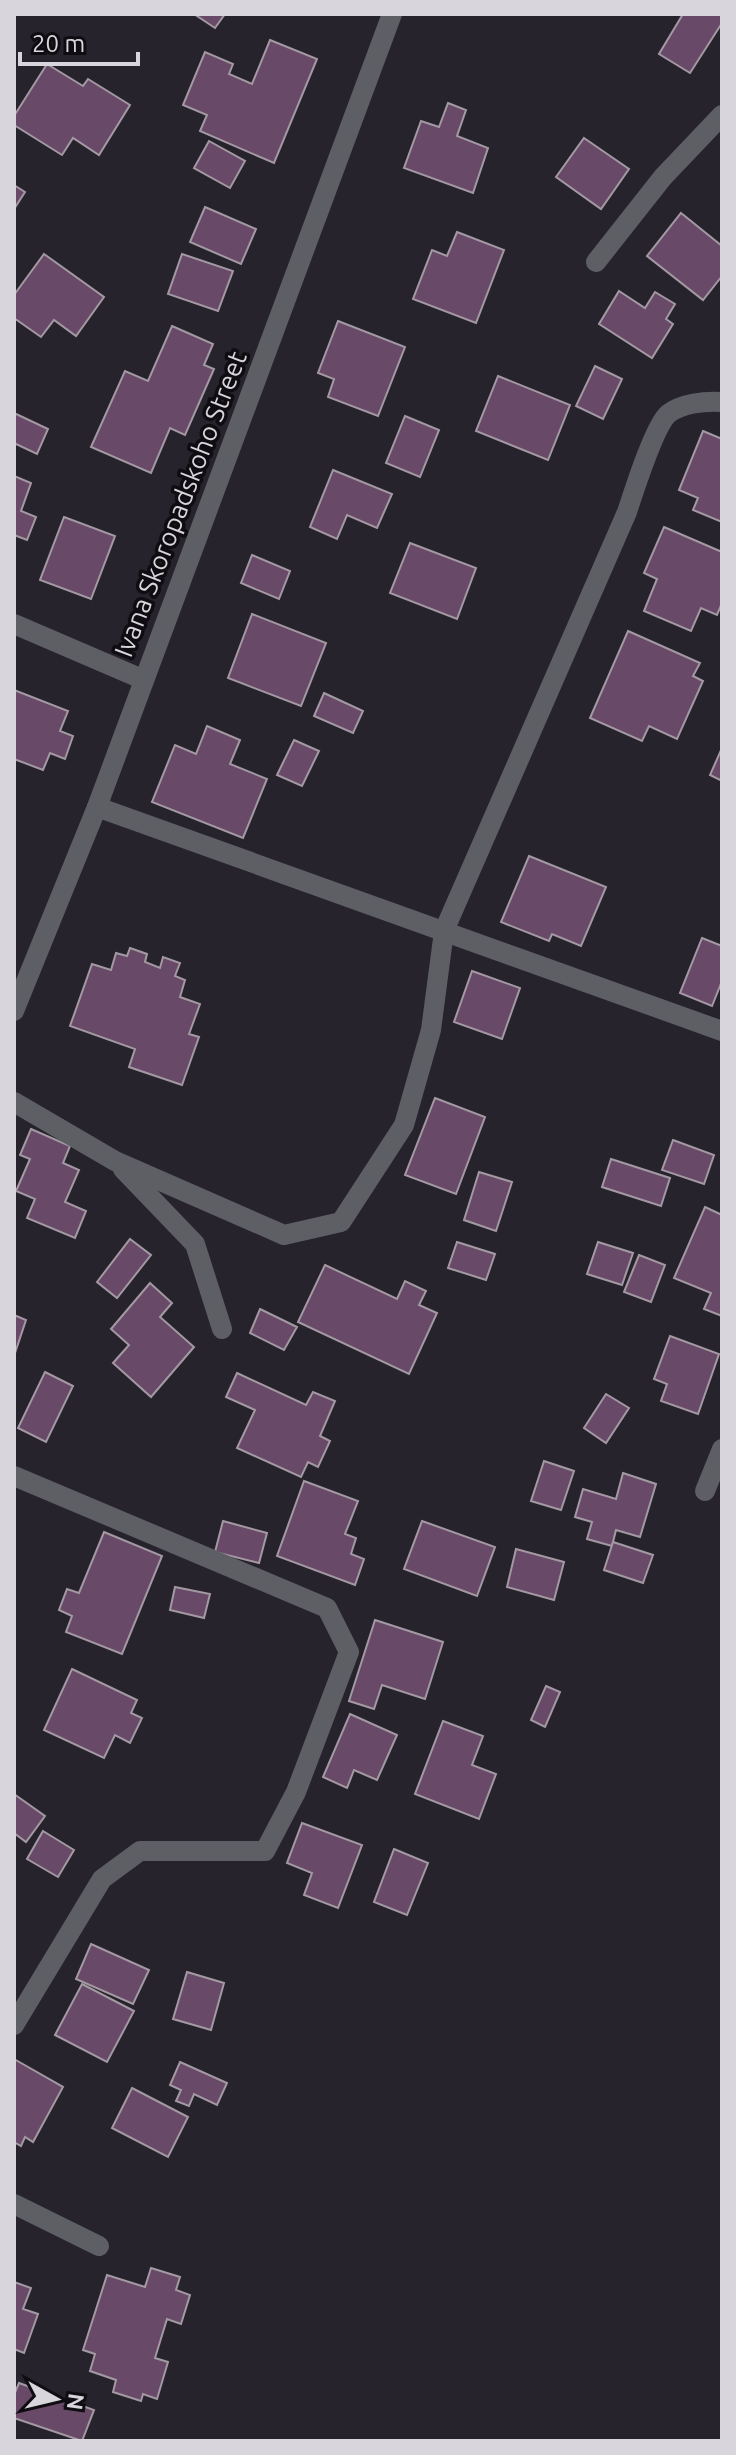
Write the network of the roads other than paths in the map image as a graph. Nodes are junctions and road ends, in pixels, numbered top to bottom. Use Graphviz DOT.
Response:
graph roads {
  1 [pos="392,14"];
  2 [pos="722,115"];
  3 [pos="596,262"];
  4 [pos="722,402"];
  5 [pos="14,624"];
  6 [pos="142,679"];
  7 [pos="97,807"];
  8 [pos="444,931"];
  9 [pos="14,1011"];
  10 [pos="722,1031"];
  11 [pos="14,1102"];
  12 [pos="115,1161"];
  13 [pos="222,1329"];
  14 [pos="722,1449"];
  15 [pos="14,1476"];
  16 [pos="705,1491"];
  17 [pos="14,2025"];
  18 [pos="14,2204"];
  19 [pos="99,2246"];
  1 -- 6 [label="street, Ivana Skoropadskoho Street"];
  2 -- 3 [label="street"];
  4 -- 8 [label="street"];
  5 -- 6 [label="street"];
  6 -- 7 [label="street, Ivana Skoropadskoho Street"];
  7 -- 8 [label="street"];
  7 -- 9 [label="street, Ivana Skoropadskoho Street"];
  8 -- 10 [label="street"];
  8 -- 12 [label="street"];
  11 -- 12 [label="street"];
  12 -- 13 [label="street"];
  14 -- 16 [label="street"];
  15 -- 17 [label="street"];
  18 -- 19 [label="street"];
}
